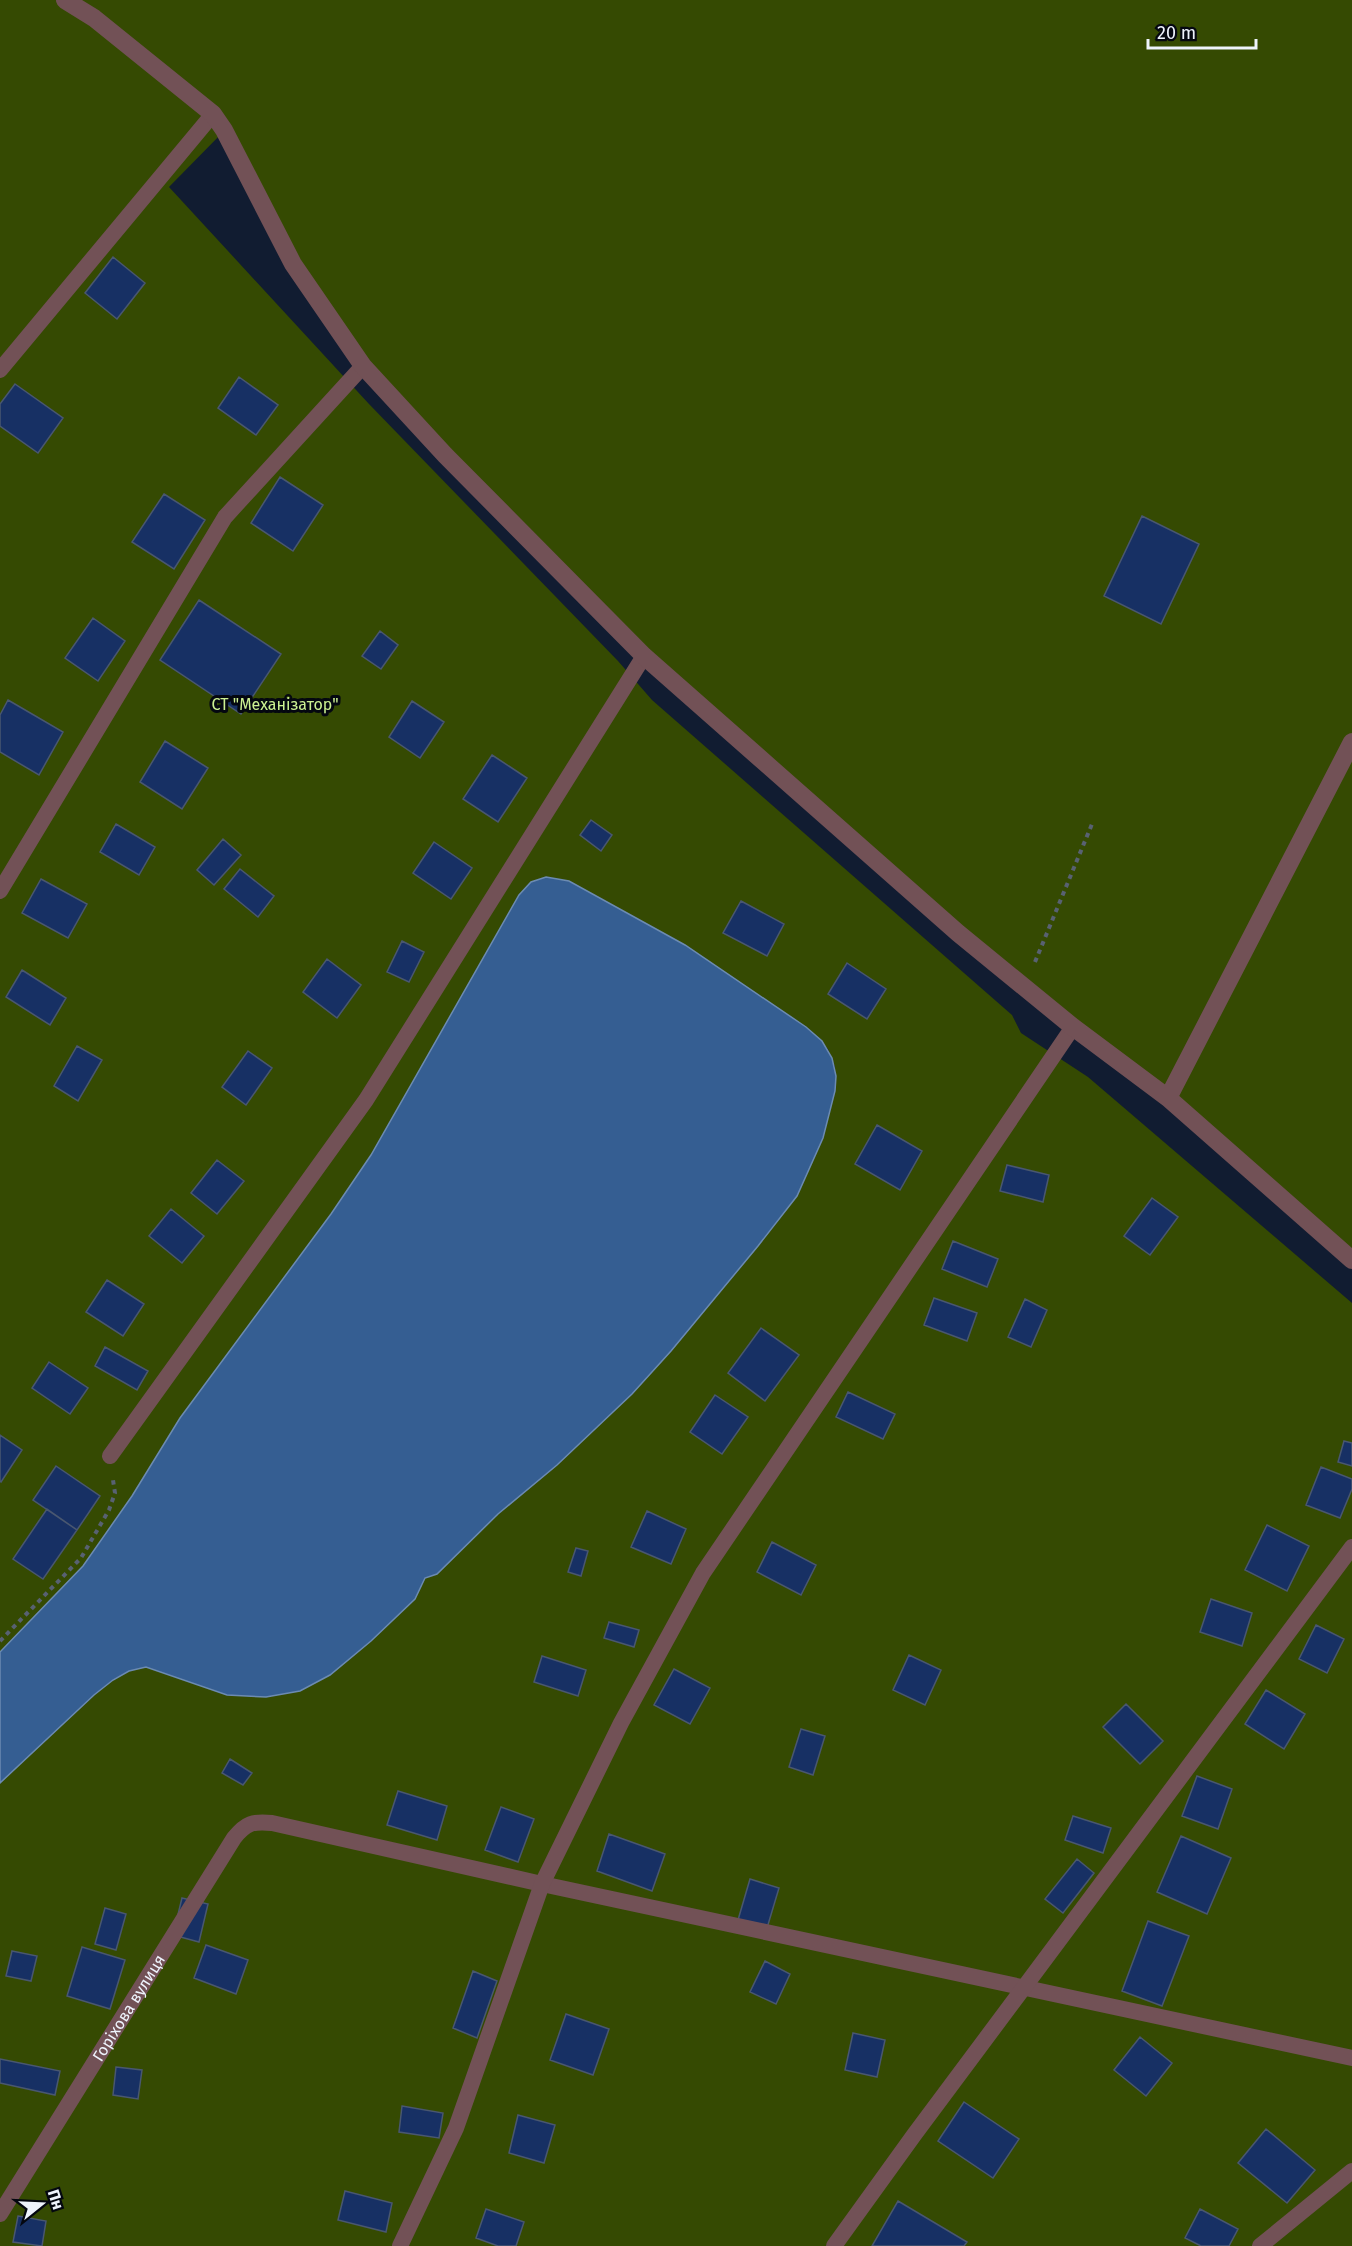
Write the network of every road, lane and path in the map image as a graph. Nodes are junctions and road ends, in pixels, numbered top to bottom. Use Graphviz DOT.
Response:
graph roads {
  1 [pos="65,0"];
  2 [pos="213,114"];
  3 [pos="363,366"];
  4 [pos="0,370"];
  5 [pos="644,656"];
  6 [pos="1352,742"];
  7 [pos="1092,824"];
  8 [pos="0,891"];
  9 [pos="1024,988"];
  10 [pos="1072,1027"];
  11 [pos="1168,1098"];
  12 [pos="1352,1260"];
  13 [pos="110,1456"];
  14 [pos="1352,1547"];
  15 [pos="0,1641"];
  16 [pos="542,1884"];
  17 [pos="1023,1989"];
  18 [pos="1352,2058"];
  19 [pos="1352,2171"];
  20 [pos="0,2214"];
  21 [pos="400,2246"];
  22 [pos="834,2246"];
  23 [pos="1260,2246"];
  1 -- 2 [label="street"];
  2 -- 3 [label="street"];
  2 -- 4 [label="lane"];
  3 -- 5 [label="street"];
  3 -- 8 [label="lane"];
  5 -- 9 [label="street"];
  5 -- 13 [label="lane"];
  6 -- 11 [label="street"];
  7 -- 9 [label="path"];
  9 -- 10 [label="street"];
  10 -- 11 [label="street"];
  10 -- 16 [label="lane"];
  11 -- 12 [label="street"];
  13 -- 15 [label="path"];
  14 -- 17 [label="lane"];
  16 -- 17 [label="lane"];
  16 -- 20 [label="lane, Горіхова вулиця"];
  16 -- 21 [label="lane"];
  17 -- 18 [label="lane"];
  17 -- 22 [label="lane"];
  19 -- 23 [label="lane"];
}
